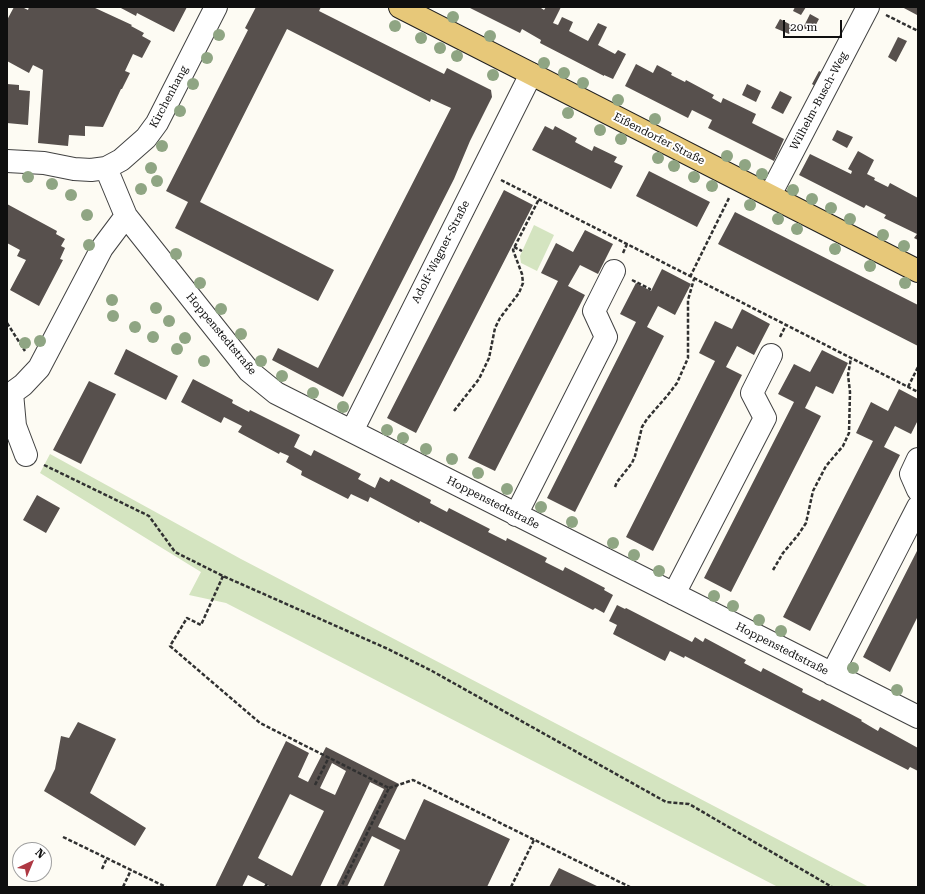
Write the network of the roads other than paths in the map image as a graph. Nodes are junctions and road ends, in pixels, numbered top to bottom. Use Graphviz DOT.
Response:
graph roads {
  1 [pos="216,7"];
  2 [pos="400,7"];
  3 [pos="876,10"];
  4 [pos="531,74"];
  5 [pos="7,160"];
  6 [pos="106,168"];
  7 [pos="770,195"];
  8 [pos="126,216"];
  9 [pos="918,270"];
  10 [pos="614,271"];
  11 [pos="771,355"];
  12 [pos="352,431"];
  13 [pos="26,455"];
  14 [pos="918,459"];
  15 [pos="918,490"];
  16 [pos="918,507"];
  17 [pos="516,515"];
  18 [pos="674,594"];
  19 [pos="832,674"];
  20 [pos="918,717"];
  1 -- 6 [label="street, Kirchenhang"];
  2 -- 4 [label="main road, Eißendorfer Straße"];
  3 -- 7 [label="street, Wilhelm-Busch-Weg"];
  4 -- 7 [label="main road, Eißendorfer Straße"];
  4 -- 12 [label="street, Adolf-Wagner-Straße"];
  5 -- 6 [label="street, Kirchenhang"];
  6 -- 8 [label="street, Hoppenstedtstraße"];
  7 -- 9 [label="main road, Eißendorfer Straße"];
  8 -- 12 [label="street, Hoppenstedtstraße"];
  8 -- 13 [label="street"];
  10 -- 17 [label="street"];
  11 -- 18 [label="street"];
  12 -- 17 [label="street, Hoppenstedtstraße"];
  14 -- 15 [label="street"];
  16 -- 19 [label="street"];
  17 -- 18 [label="street, Hoppenstedtstraße"];
  18 -- 19 [label="street, Hoppenstedtstraße"];
  19 -- 20 [label="street, Hoppenstedtstraße"];
}
